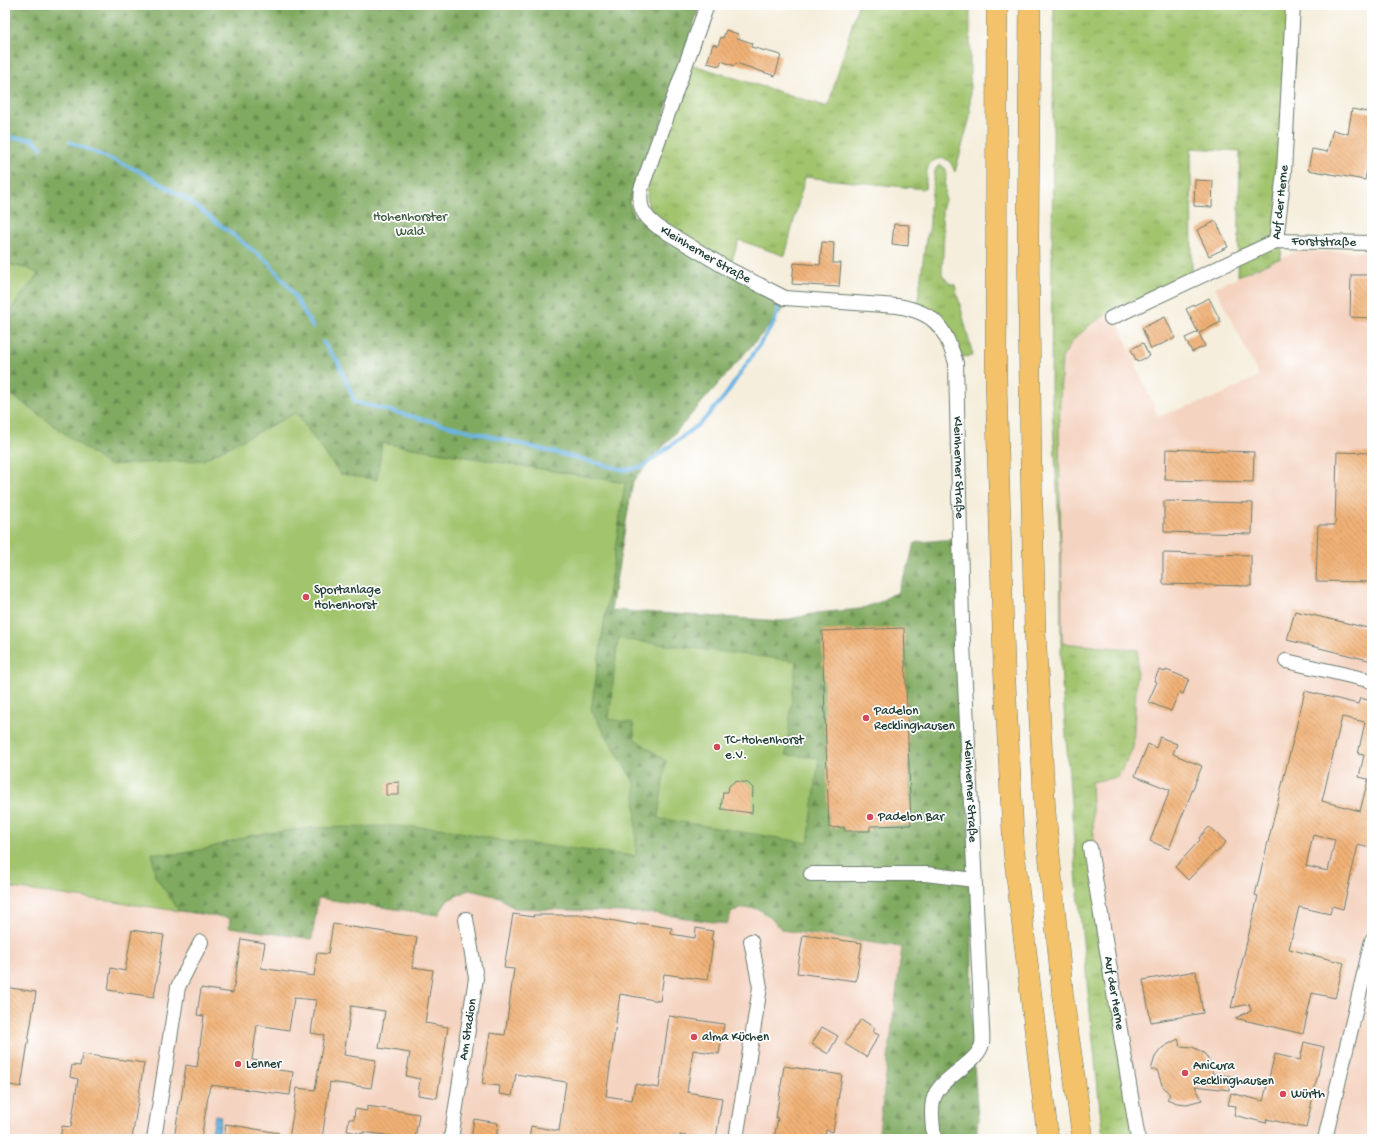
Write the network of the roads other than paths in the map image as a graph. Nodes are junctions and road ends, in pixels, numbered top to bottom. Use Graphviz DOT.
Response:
graph roads {
  1 [pos="707,5"];
  2 [pos="997,5"];
  3 [pos="1030,5"];
  4 [pos="1293,5"];
  5 [pos="1276,241"];
  6 [pos="1372,243"];
  7 [pos="1111,318"];
  8 [pos="1286,661"];
  9 [pos="1372,681"];
  10 [pos="1090,848"];
  11 [pos="811,874"];
  12 [pos="974,880"];
  13 [pos="466,919"];
  14 [pos="1372,940"];
  15 [pos="751,941"];
  16 [pos="201,942"];
  17 [pos="154,1139"];
  18 [pos="451,1139"];
  19 [pos="736,1139"];
  20 [pos="934,1139"];
  21 [pos="1048,1139"];
  22 [pos="1083,1139"];
  23 [pos="1138,1139"];
  24 [pos="1325,1139"];
  1 -- 12 [label="street, Kleinherner Straße"];
  2 -- 21 [label="highway"];
  3 -- 22 [label="highway"];
  4 -- 5 [label="street, Auf der Herne"];
  5 -- 6 [label="street, Forststraße"];
  5 -- 7 [label="street, Auf der Herne"];
  8 -- 9 [label="street"];
  10 -- 23 [label="street, Auf der Herne"];
  11 -- 12 [label="street"];
  12 -- 20 [label="street, Kleinherner Straße"];
  13 -- 18 [label="street, Am Stadion"];
  14 -- 24 [label="street"];
  15 -- 19 [label="street"];
  16 -- 17 [label="street"];
}
